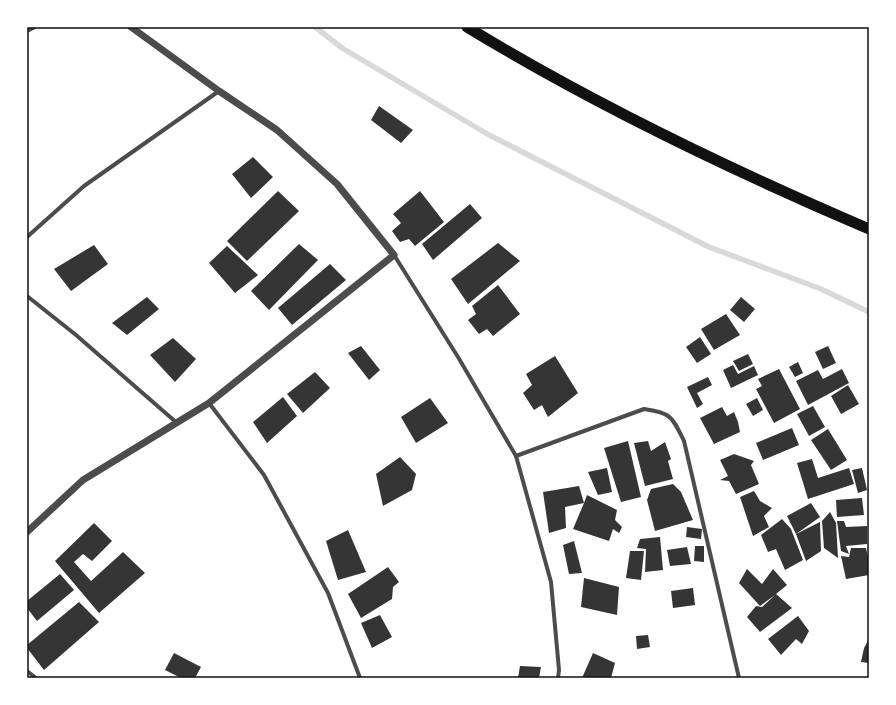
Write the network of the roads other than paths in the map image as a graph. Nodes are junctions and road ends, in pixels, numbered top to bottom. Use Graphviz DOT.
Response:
graph roads {
  1 [pos="35,27"];
  2 [pos="131,27"];
  3 [pos="467,27"];
  4 [pos="27,31"];
  5 [pos="219,91"];
  6 [pos="869,229"];
  7 [pos="27,237"];
  8 [pos="394,256"];
  9 [pos="27,296"];
  10 [pos="209,403"];
  11 [pos="177,423"];
  12 [pos="516,456"];
  13 [pos="27,532"];
  14 [pos="27,670"];
  15 [pos="36,678"];
  16 [pos="360,678"];
  17 [pos="558,678"];
  18 [pos="739,678"];
  1 -- 4 [label="street"];
  2 -- 5 [label="street"];
  3 -- 6 [label="highway"];
  5 -- 7 [label="street"];
  5 -- 8 [label="street"];
  8 -- 10 [label="street"];
  8 -- 12 [label="street"];
  9 -- 11 [label="street"];
  10 -- 11 [label="street"];
  10 -- 16 [label="street"];
  11 -- 13 [label="street"];
  12 -- 17 [label="street"];
  12 -- 18 [label="street"];
  14 -- 15 [label="street"];
}
